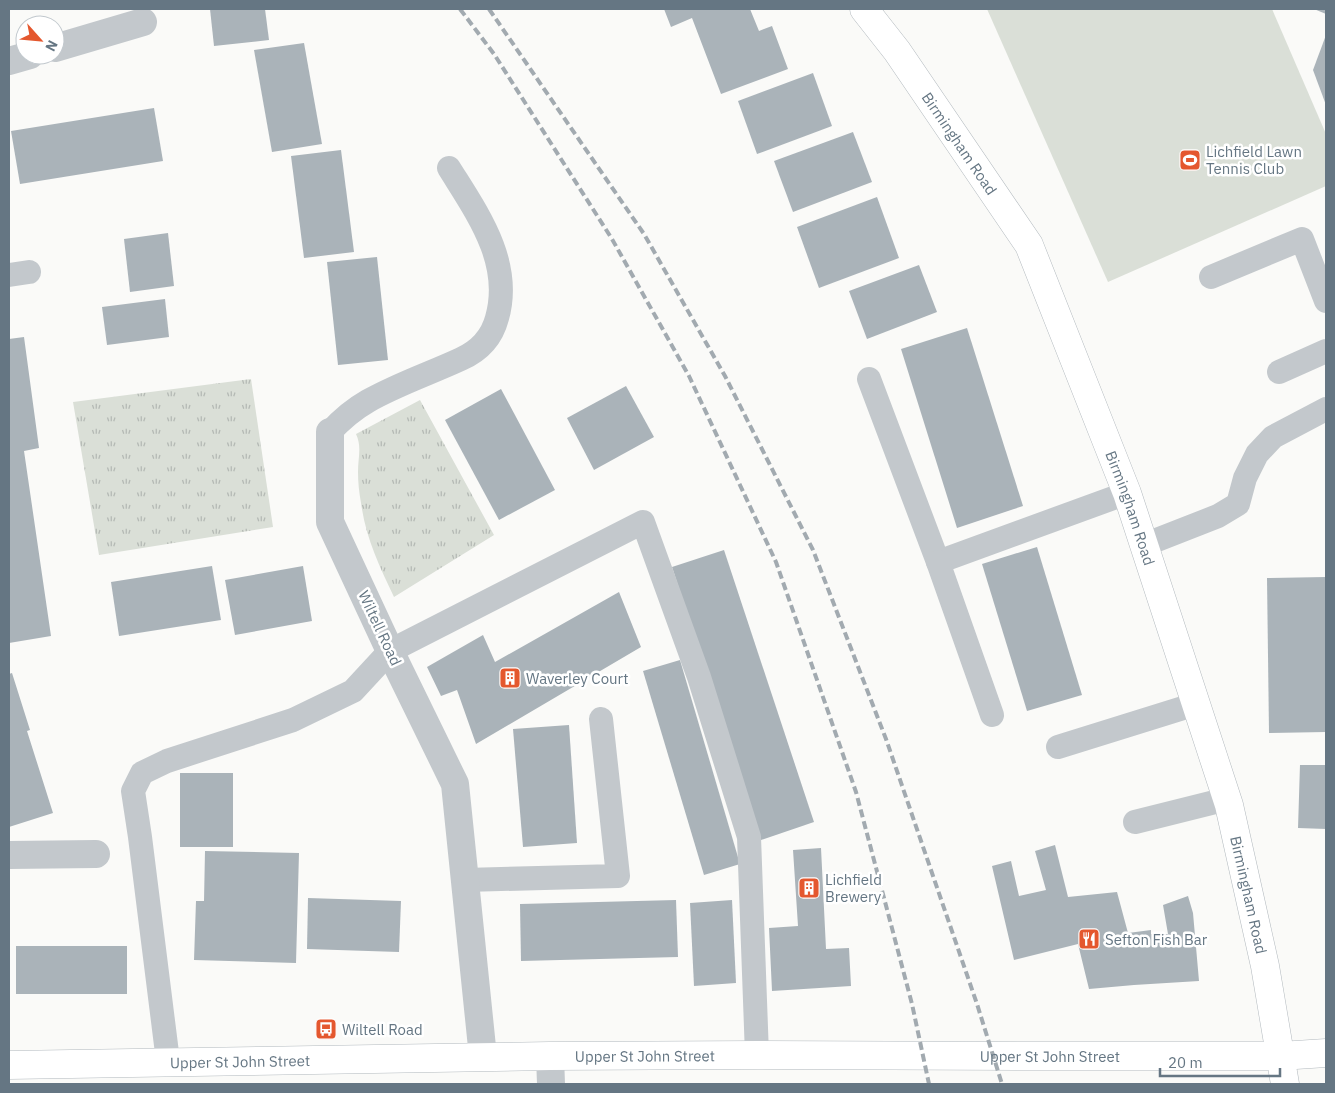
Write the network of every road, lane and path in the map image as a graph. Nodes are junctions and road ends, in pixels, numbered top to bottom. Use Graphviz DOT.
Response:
graph roads {
  1 [pos="864,9"];
  2 [pos="143,22"];
  3 [pos="65,45"];
  4 [pos="449,168"];
  5 [pos="1211,277"];
  6 [pos="1326,301"];
  7 [pos="1326,351"];
  8 [pos="1279,372"];
  9 [pos="869,379"];
  10 [pos="1326,409"];
  11 [pos="330,432"];
  12 [pos="1127,493"];
  13 [pos="1144,545"];
  14 [pos="938,562"];
  15 [pos="390,651"];
  16 [pos="1196,704"];
  17 [pos="992,715"];
  18 [pos="601,719"];
  19 [pos="1058,748"];
  20 [pos="1227,799"];
  21 [pos="1136,822"];
  22 [pos="96,854"];
  23 [pos="9,855"];
  24 [pos="466,880"];
  25 [pos="1326,1052"];
  26 [pos="757,1054"];
  27 [pos="550,1056"];
  28 [pos="1280,1056"];
  29 [pos="483,1057"];
  30 [pos="168,1061"];
  31 [pos="9,1064"];
  32 [pos="551,1084"];
  33 [pos="1285,1084"];
  1 -- 12 [label="street, Birmingham Road"];
  2 -- 3 [label="street"];
  4 -- 11 [label="lane"];
  5 -- 6 [label="lane"];
  7 -- 8 [label="lane"];
  9 -- 14 [label="lane"];
  10 -- 13 [label="lane"];
  11 -- 15 [label="street, Wiltell Road"];
  12 -- 13 [label="street, Birmingham Road"];
  12 -- 14 [label="lane"];
  13 -- 16 [label="street, Birmingham Road"];
  14 -- 17 [label="lane"];
  15 -- 24 [label="street, Wiltell Road"];
  15 -- 26 [label="lane"];
  15 -- 30 [label="lane"];
  16 -- 19 [label="lane"];
  16 -- 20 [label="street, Birmingham Road"];
  18 -- 24 [label="lane"];
  20 -- 21 [label="lane"];
  20 -- 28 [label="street, Birmingham Road"];
  22 -- 23 [label="street"];
  24 -- 29 [label="street, Wiltell Road"];
  25 -- 28 [label="street, Upper St John Street"];
  26 -- 27 [label="street, Upper St John Street"];
  26 -- 28 [label="street, Upper St John Street"];
  27 -- 29 [label="street, Upper St John Street"];
  27 -- 32 [label="street"];
  28 -- 33 [label="street, Birmingham Road"];
  29 -- 30 [label="street, Upper St John Street"];
  30 -- 31 [label="street, Upper St John Street"];
}
